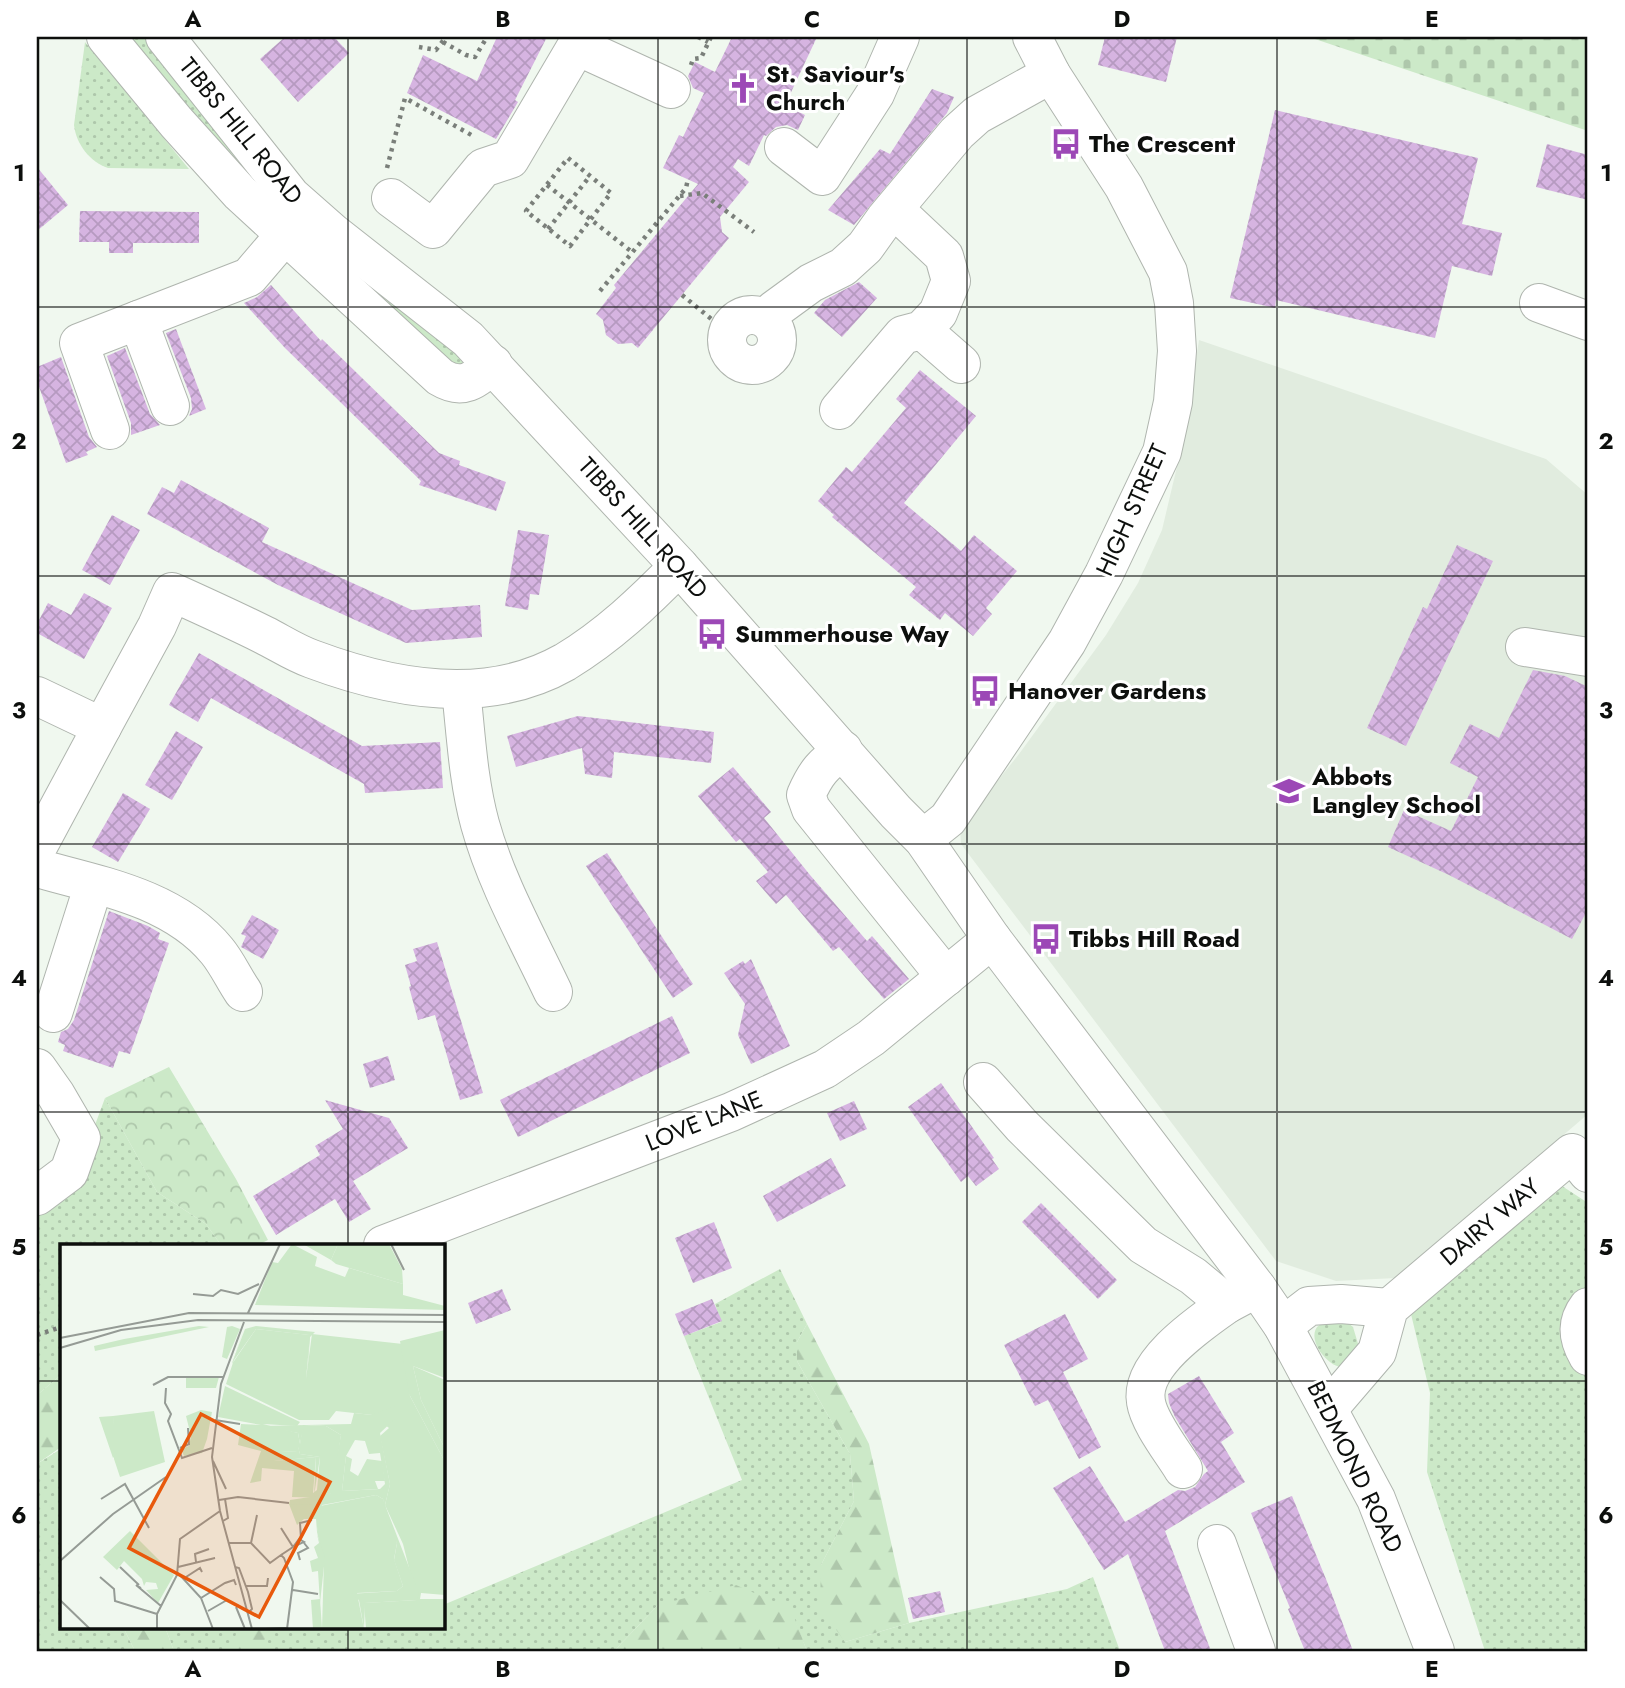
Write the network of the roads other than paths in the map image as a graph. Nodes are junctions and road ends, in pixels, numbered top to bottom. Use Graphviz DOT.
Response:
graph roads {
  1 [pos="106,37"];
  2 [pos="165,37"];
  3 [pos="900,37"];
  4 [pos="1032,37"];
  5 [pos="580,41"];
  6 [pos="1051,74"];
  7 [pos="671,89"];
  8 [pos="784,146"];
  9 [pos="394,201"];
  10 [pos="894,209"];
  11 [pos="284,236"];
  12 [pos="1539,303"];
  13 [pos="138,320"];
  14 [pos="1588,321"];
  15 [pos="729,329"];
  16 [pos="922,330"];
  17 [pos="493,364"];
  18 [pos="961,364"];
  19 [pos="170,407"];
  20 [pos="839,410"];
  21 [pos="110,430"];
  22 [pos="679,566"];
  23 [pos="1525,647"];
  24 [pos="1588,657"];
  25 [pos="461,690"];
  26 [pos="37,696"];
  27 [pos="102,727"];
  28 [pos="843,750"];
  29 [pos="923,839"];
  30 [pos="37,848"];
  31 [pos="37,868"];
  32 [pos="94,884"];
  33 [pos="992,939"];
  34 [pos="946,977"];
  35 [pos="243,992"];
  36 [pos="553,992"];
  37 [pos="53,1013"];
  38 [pos="37,1068"];
  39 [pos="984,1082"];
  40 [pos="1588,1173"];
  41 [pos="37,1196"];
  42 [pos="386,1244"];
  43 [pos="1242,1296"];
  44 [pos="1588,1307"];
  45 [pos="1389,1308"];
  46 [pos="1283,1326"];
  47 [pos="1588,1356"];
  48 [pos="1329,1408"];
  49 [pos="1183,1469"];
  50 [pos="1217,1544"];
  51 [pos="1256,1651"];
  52 [pos="1435,1651"];
  1 -- 11 [label="street"];
  2 -- 17 [label="street, TIBBS HILL ROAD"];
  3 -- 8 [label="street"];
  4 -- 6 [label="street, HIGH STREET"];
  5 -- 7 [label="street"];
  5 -- 9 [label="street"];
  6 -- 10 [label="street"];
  6 -- 29 [label="street, HIGH STREET"];
  10 -- 15 [label="street"];
  10 -- 16 [label="street"];
  11 -- 13 [label="street"];
  11 -- 17 [label="street"];
  12 -- 14 [label="street"];
  13 -- 19 [label="street"];
  13 -- 21 [label="street"];
  16 -- 18 [label="street"];
  16 -- 20 [label="street"];
  17 -- 22 [label="street, TIBBS HILL ROAD"];
  22 -- 25 [label="street"];
  22 -- 28 [label="street, TIBBS HILL ROAD"];
  23 -- 24 [label="street"];
  25 -- 27 [label="street"];
  25 -- 36 [label="street"];
  26 -- 27 [label="street"];
  27 -- 30 [label="street"];
  28 -- 29 [label="street, TIBBS HILL ROAD"];
  28 -- 34 [label="street"];
  29 -- 33 [label="street, TIBBS HILL ROAD"];
  31 -- 32 [label="street"];
  32 -- 35 [label="street"];
  32 -- 37 [label="street"];
  33 -- 34 [label="street, LOVE LANE"];
  33 -- 43 [label="street, TIBBS HILL ROAD"];
  34 -- 42 [label="street, LOVE LANE"];
  38 -- 41 [label="street"];
  39 -- 43 [label="street"];
  40 -- 45 [label="street, DAIRY WAY"];
  43 -- 46 [label="street, TIBBS HILL ROAD"];
  43 -- 49 [label="street"];
  44 -- 47 [label="street"];
  45 -- 46 [label="street"];
  45 -- 48 [label="street"];
  46 -- 48 [label="street, BEDMOND ROAD"];
  48 -- 52 [label="street, BEDMOND ROAD"];
  50 -- 51 [label="street"];
}
